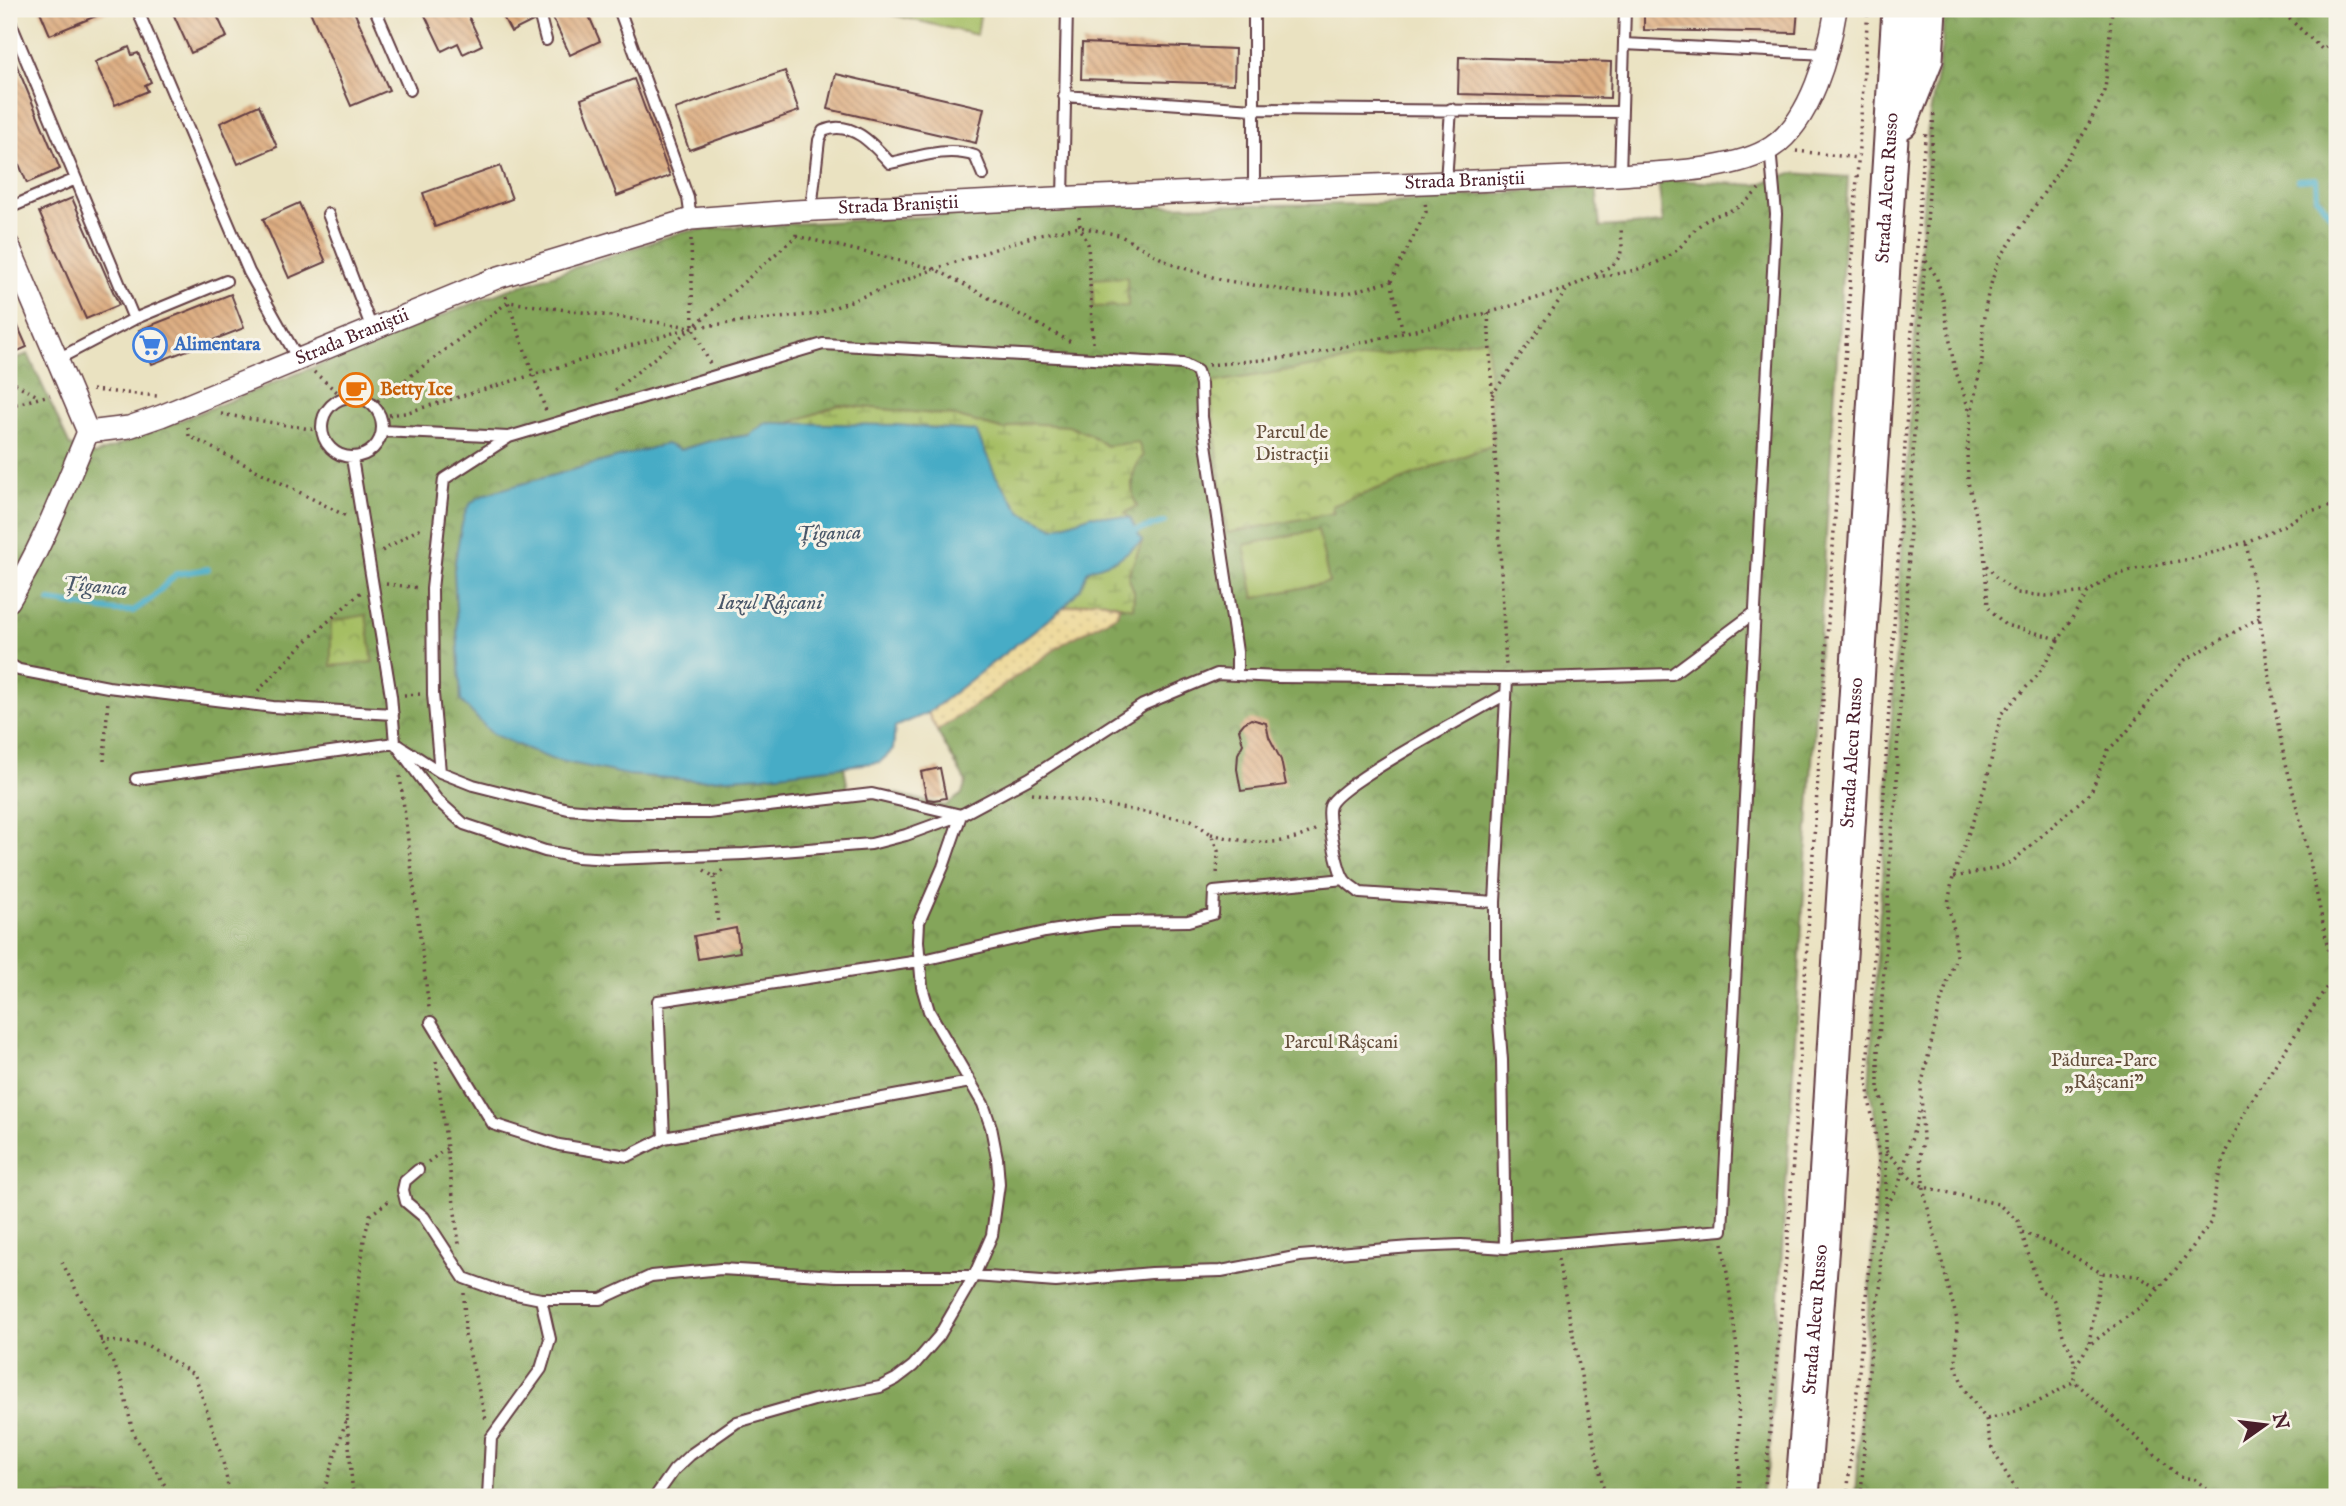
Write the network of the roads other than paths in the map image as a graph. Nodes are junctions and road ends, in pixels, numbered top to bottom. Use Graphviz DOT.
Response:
graph roads {
  1 [pos="137,9"];
  2 [pos="375,9"];
  3 [pos="538,9"];
  4 [pos="619,9"];
  5 [pos="1067,9"];
  6 [pos="1254,9"];
  7 [pos="1625,9"];
  8 [pos="1836,9"];
  9 [pos="1899,9"];
  10 [pos="1929,9"];
  11 [pos="9,19"];
  12 [pos="546,40"];
  13 [pos="1623,44"];
  14 [pos="1827,54"];
  15 [pos="410,90"];
  16 [pos="1064,96"];
  17 [pos="1253,109"];
  18 [pos="1451,109"];
  19 [pos="1622,112"];
  20 [pos="1770,148"];
  21 [pos="1890,151"];
  22 [pos="983,175"];
  23 [pos="1620,175"];
  24 [pos="76,179"];
  25 [pos="1447,181"];
  26 [pos="1254,191"];
  27 [pos="1069,197"];
  28 [pos="9,208"];
  29 [pos="803,211"];
  30 [pos="328,214"];
  31 [pos="691,219"];
  32 [pos="9,246"];
  33 [pos="226,281"];
  34 [pos="134,319"];
  35 [pos="372,329"];
  36 [pos="57,359"];
  37 [pos="298,359"];
  38 [pos="382,431"];
  39 [pos="88,432"];
  40 [pos="509,437"];
  41 [pos="352,458"];
  42 [pos="9,601"];
  43 [pos="1754,613"];
  44 [pos="9,664"];
  45 [pos="1237,675"];
  46 [pos="1507,679"];
  47 [pos="1506,694"];
  48 [pos="393,715"];
  49 [pos="396,743"];
  50 [pos="440,772"];
  51 [pos="136,779"];
  52 [pos="961,815"];
  53 [pos="1344,879"];
  54 [pos="1495,902"];
  55 [pos="919,961"];
  56 [pos="431,1022"];
  57 [pos="970,1082"];
  58 [pos="664,1138"];
  59 [pos="418,1170"];
  60 [pos="1505,1248"];
  61 [pos="974,1276"];
  62 [pos="541,1299"];
  63 [pos="488,1497"];
  64 [pos="654,1497"];
  65 [pos="1802,1497"];
  1 -- 37 [label="lane"];
  2 -- 15 [label="lane"];
  3 -- 12 [label="lane"];
  4 -- 31 [label="lane"];
  5 -- 16 [label="lane"];
  6 -- 17 [label="lane"];
  7 -- 13 [label="lane"];
  8 -- 14 [label="street, Strada Braniștii"];
  9 -- 21 [label="main road, Strada Alecu Russo"];
  10 -- 21 [label="main road"];
  11 -- 24 [label="lane"];
  13 -- 14 [label="lane"];
  13 -- 19 [label="lane"];
  14 -- 20 [label="street, Strada Braniștii"];
  16 -- 17 [label="lane"];
  16 -- 27 [label="lane"];
  17 -- 18 [label="lane"];
  17 -- 26 [label="lane"];
  18 -- 19 [label="lane"];
  18 -- 25 [label="lane"];
  19 -- 23 [label="lane"];
  20 -- 23 [label="street, Strada Braniștii"];
  20 -- 43 [label="lane"];
  21 -- 65 [label="main road, Strada Alecu Russo"];
  22 -- 29 [label="lane"];
  23 -- 25 [label="street, Strada Braniștii"];
  24 -- 28 [label="lane"];
  24 -- 34 [label="lane"];
  25 -- 26 [label="street, Strada Braniștii"];
  26 -- 27 [label="street, Strada Braniștii"];
  27 -- 29 [label="street, Strada Braniștii"];
  29 -- 31 [label="street, Strada Braniștii"];
  30 -- 35 [label="lane"];
  31 -- 35 [label="street, Strada Braniștii"];
  32 -- 36 [label="street"];
  33 -- 34 [label="lane"];
  34 -- 36 [label="lane"];
  35 -- 37 [label="street, Strada Braniștii"];
  36 -- 39 [label="street"];
  37 -- 39 [label="street, Strada Braniștii"];
  38 -- 40 [label="lane"];
  38 -- 41 [label="lane"];
  38 -- 41 [label="lane"];
  39 -- 42 [label="street"];
  40 -- 45 [label="lane"];
  40 -- 50 [label="lane"];
  41 -- 48 [label="lane"];
  43 -- 46 [label="lane"];
  43 -- 60 [label="lane"];
  44 -- 48 [label="lane"];
  45 -- 46 [label="lane"];
  45 -- 52 [label="lane"];
  46 -- 47 [label="lane"];
  47 -- 53 [label="lane"];
  47 -- 54 [label="lane"];
  48 -- 49 [label="lane"];
  49 -- 50 [label="lane"];
  49 -- 51 [label="lane"];
  49 -- 52 [label="lane"];
  50 -- 52 [label="lane"];
  52 -- 55 [label="lane"];
  53 -- 54 [label="lane"];
  53 -- 55 [label="lane"];
  54 -- 60 [label="lane"];
  55 -- 57 [label="lane"];
  55 -- 58 [label="lane"];
  56 -- 58 [label="lane"];
  57 -- 58 [label="lane"];
  57 -- 61 [label="lane"];
  59 -- 62 [label="lane"];
  60 -- 61 [label="lane"];
  61 -- 62 [label="lane"];
  61 -- 64 [label="lane"];
  62 -- 63 [label="lane"];
}
